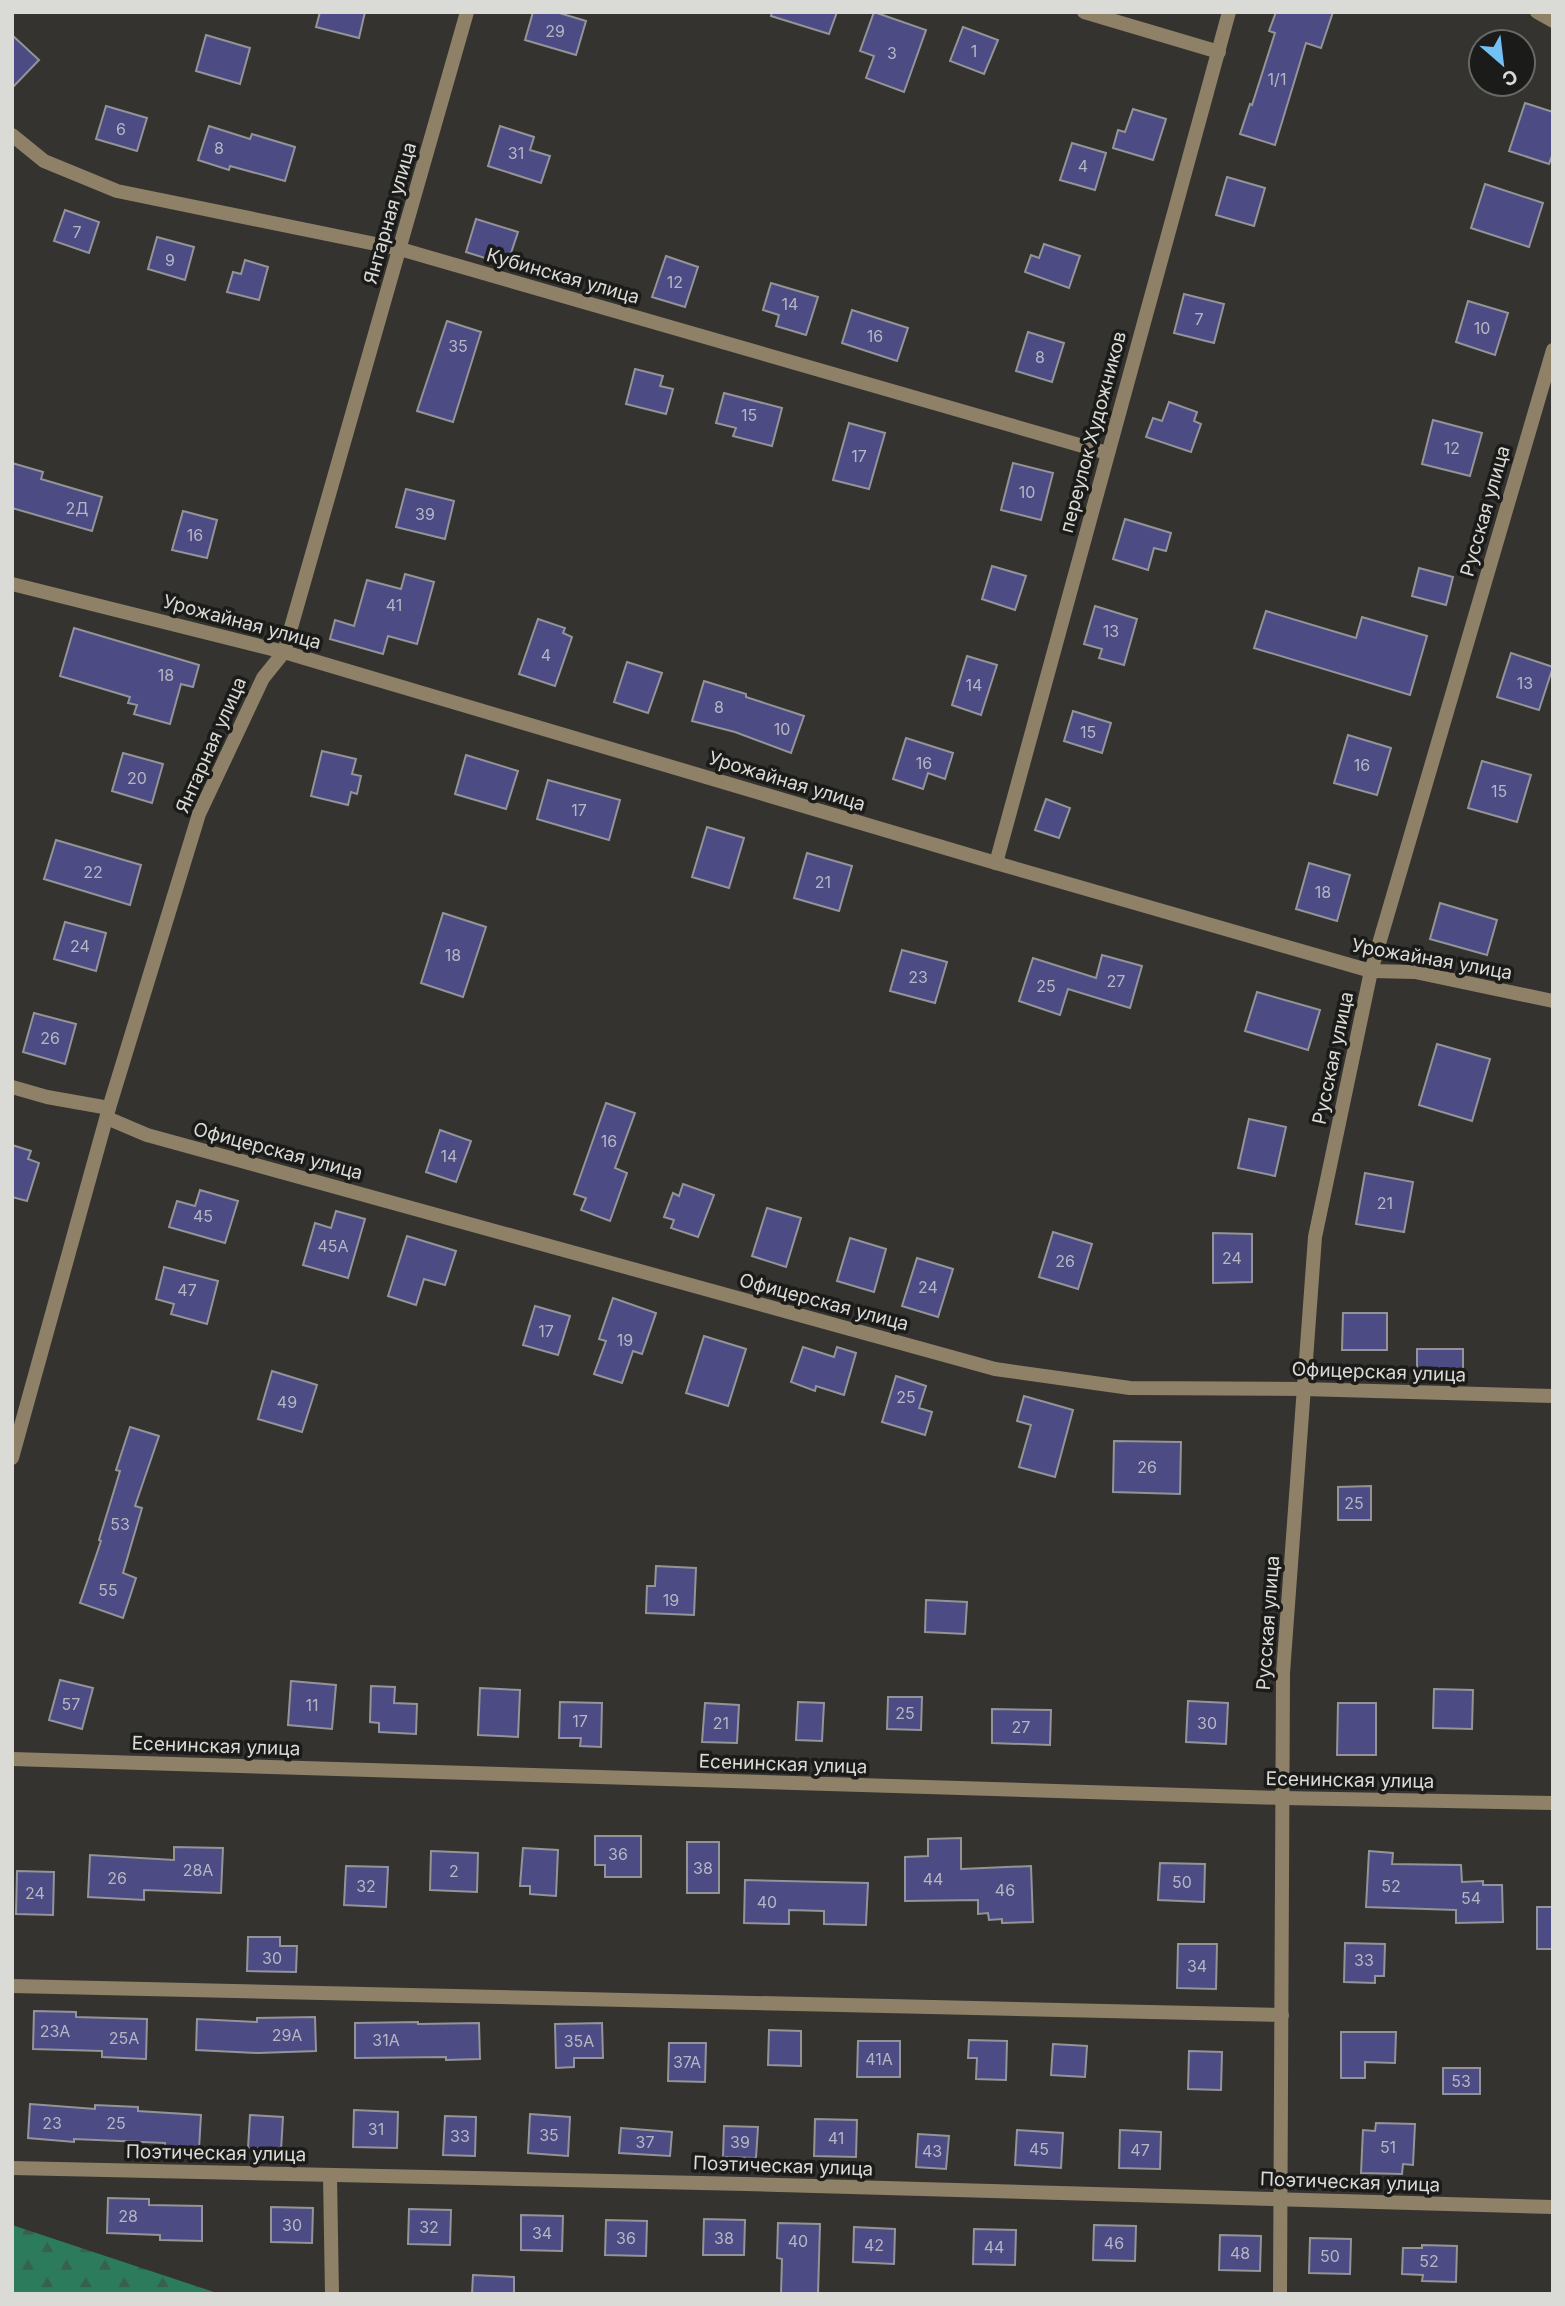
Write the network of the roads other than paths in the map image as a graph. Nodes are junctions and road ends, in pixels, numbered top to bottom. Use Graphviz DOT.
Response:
graph roads {
  1 [pos="467,12"];
  2 [pos="1084,12"];
  3 [pos="1229,12"];
  4 [pos="1537,12"];
  5 [pos="1553,21"];
  6 [pos="1219,52"];
  7 [pos="12,135"];
  8 [pos="400,249"];
  9 [pos="1553,350"];
  10 [pos="1107,453"];
  11 [pos="12,584"];
  12 [pos="284,652"];
  13 [pos="996,863"];
  14 [pos="1371,971"];
  15 [pos="1553,1001"];
  16 [pos="12,1087"];
  17 [pos="108,1113"];
  18 [pos="1303,1389"];
  19 [pos="1553,1396"];
  20 [pos="12,1458"];
  21 [pos="12,1759"];
  22 [pos="1283,1798"];
  23 [pos="1553,1803"];
  24 [pos="12,1986"];
  25 [pos="1282,2015"];
  26 [pos="12,2168"];
  27 [pos="330,2175"];
  28 [pos="1282,2200"];
  29 [pos="1553,2207"];
  30 [pos="332,2294"];
  31 [pos="1280,2294"];
  1 -- 8 [label="street, Янтарная улица"];
  2 -- 6 [label="street"];
  3 -- 6 [label="street, переулок Художников"];
  4 -- 5 [label="street"];
  6 -- 10 [label="street, переулок Художников"];
  7 -- 8 [label="street, Кубинская улица"];
  8 -- 10 [label="street, Кубинская улица"];
  8 -- 12 [label="street, Янтарная улица"];
  9 -- 14 [label="street, Русская улица"];
  10 -- 13 [label="street, переулок Художников"];
  11 -- 12 [label="street, Урожайная улица"];
  12 -- 13 [label="street, Урожайная улица"];
  12 -- 17 [label="street, Янтарная улица"];
  13 -- 14 [label="street, Урожайная улица"];
  14 -- 15 [label="street, Урожайная улица"];
  14 -- 18 [label="street, Русская улица"];
  16 -- 17 [label="street, Офицерская улица"];
  17 -- 18 [label="street, Офицерская улица"];
  17 -- 20 [label="street, Янтарная улица"];
  18 -- 19 [label="street, Офицерская улица"];
  18 -- 22 [label="street, Русская улица"];
  21 -- 22 [label="street, Есенинская улица"];
  22 -- 23 [label="street, Есенинская улица"];
  22 -- 25 [label="street, Русская улица"];
  24 -- 25 [label="street"];
  25 -- 28 [label="street, Русская улица"];
  26 -- 27 [label="street, Поэтическая улица"];
  27 -- 28 [label="street, Поэтическая улица"];
  27 -- 30 [label="street"];
  28 -- 29 [label="street, Поэтическая улица"];
  28 -- 31 [label="street, Русская улица"];
}
